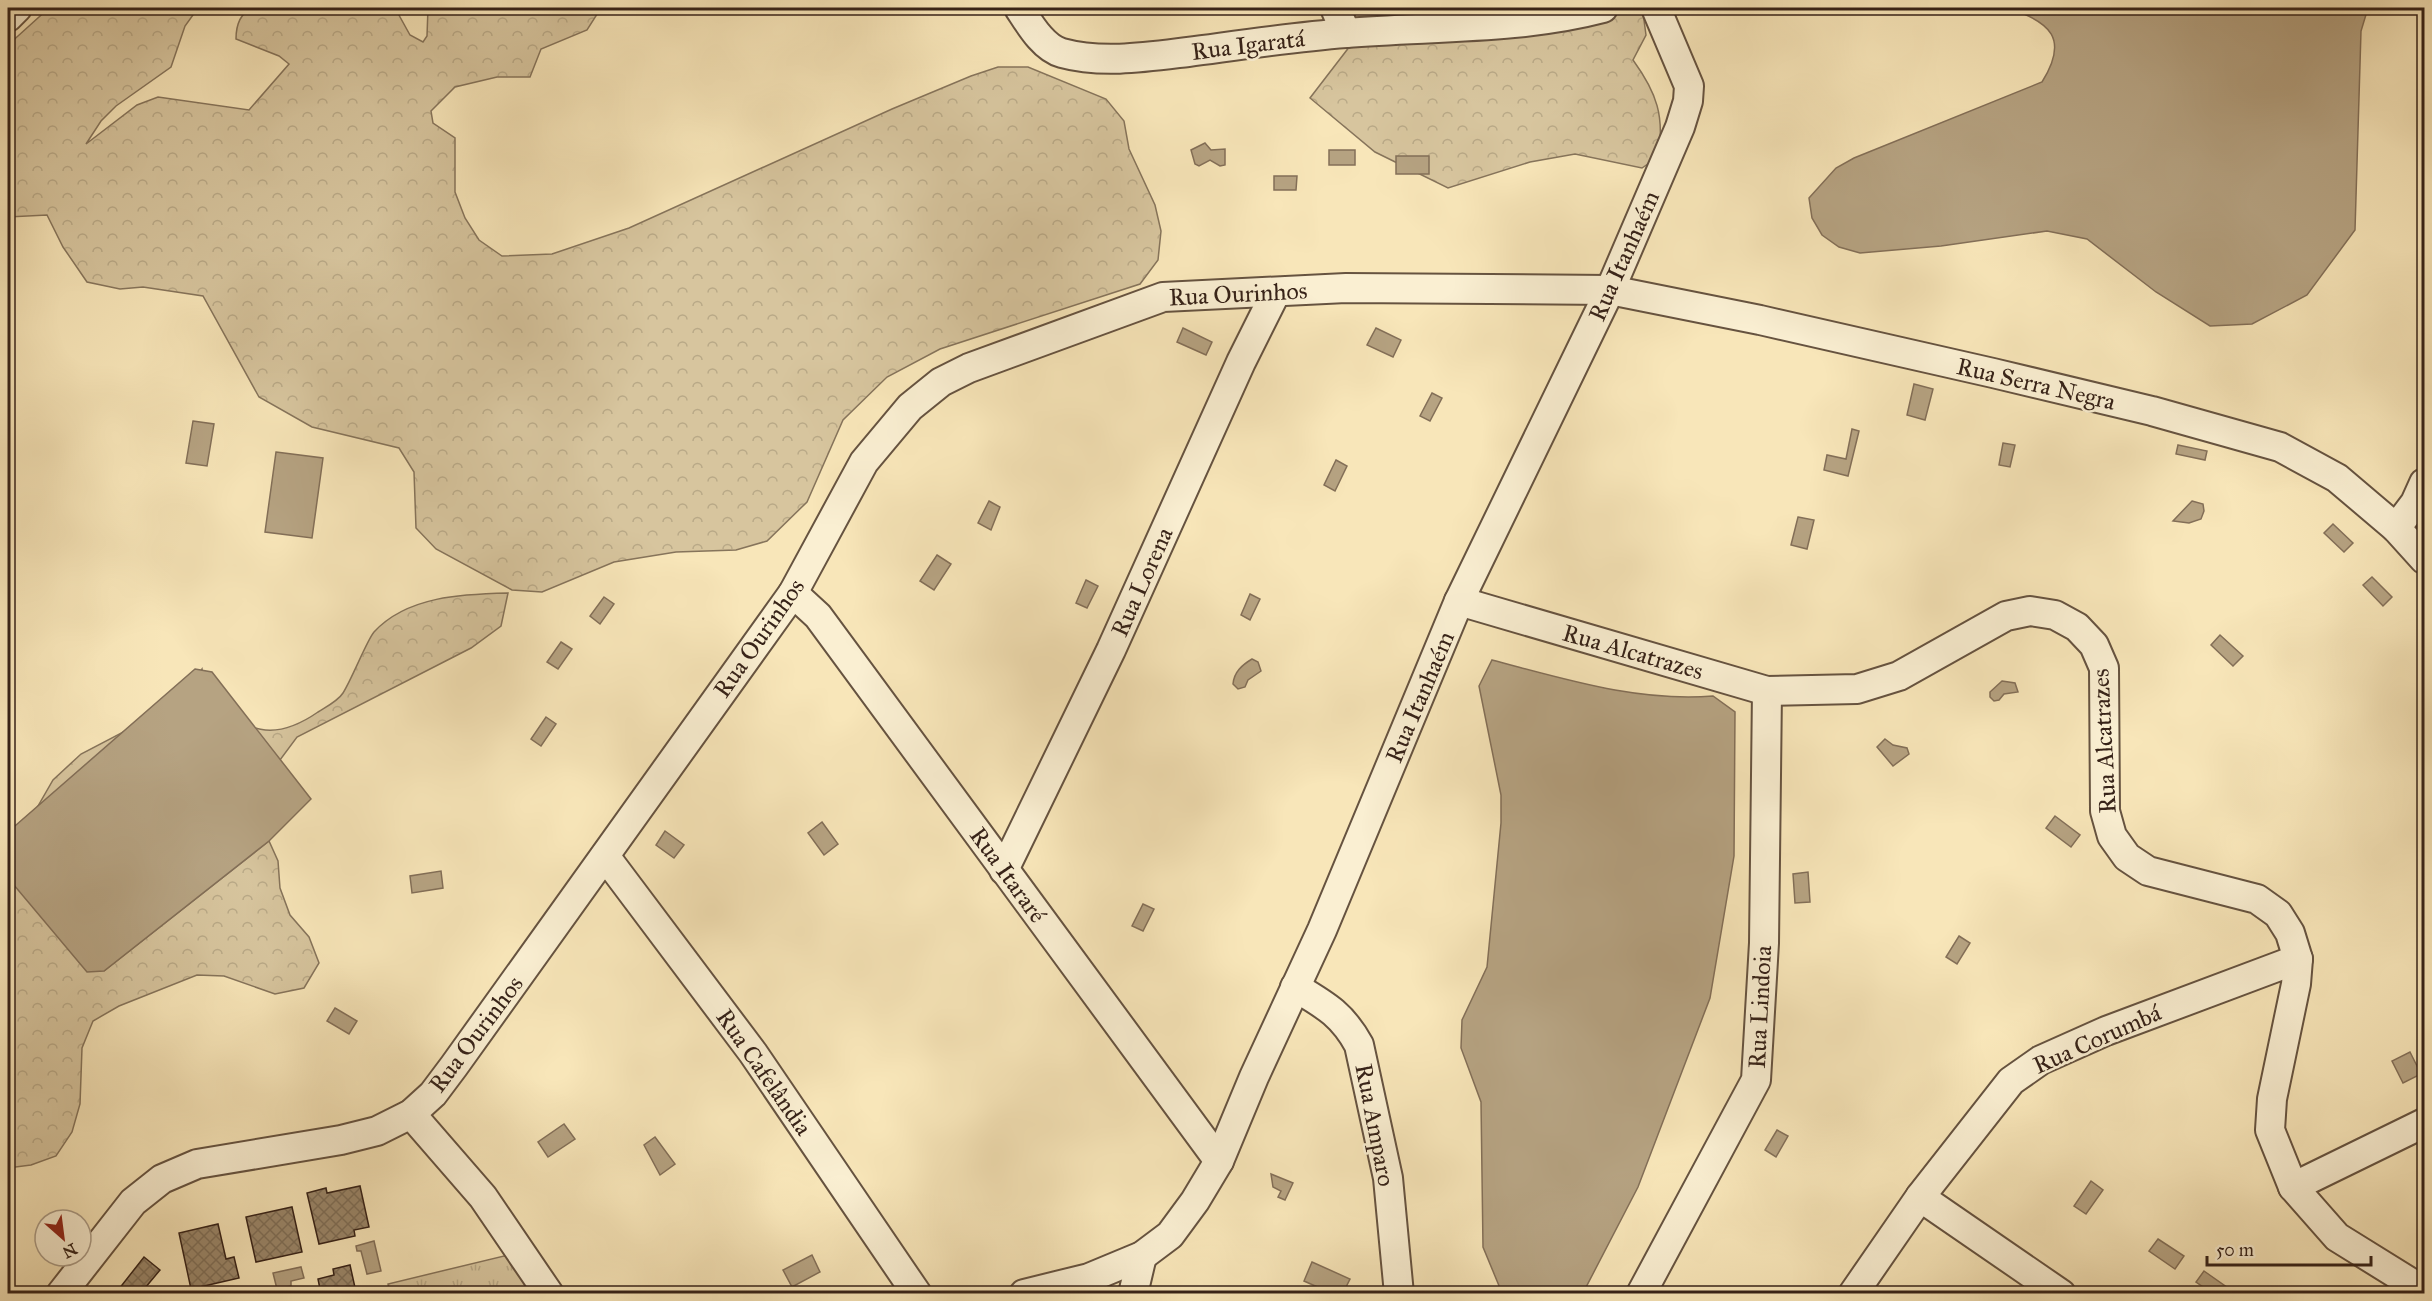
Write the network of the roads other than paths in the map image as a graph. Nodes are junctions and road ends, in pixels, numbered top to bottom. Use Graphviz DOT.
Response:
graph roads {
  1 [pos="17,8"];
  2 [pos="1019,8"];
  3 [pos="1603,8"];
  4 [pos="1656,8"];
  5 [pos="8,17"];
  6 [pos="1340,20"];
  7 [pos="1610,290"];
  8 [pos="1276,292"];
  9 [pos="2424,483"];
  10 [pos="2396,528"];
  11 [pos="2424,559"];
  12 [pos="793,594"];
  13 [pos="1459,601"];
  14 [pos="1767,692"];
  15 [pos="605,856"];
  16 [pos="1004,870"];
  17 [pos="2298,959"];
  18 [pos="1295,987"];
  19 [pos="411,1114"];
  20 [pos="2424,1123"];
  21 [pos="1219,1161"];
  22 [pos="2293,1187"];
  23 [pos="1920,1197"];
  24 [pos="1142,1256"];
  25 [pos="2424,1291"];
  26 [pos="61,1293"];
  27 [pos="549,1293"];
  28 [pos="917,1293"];
  29 [pos="1024,1293"];
  30 [pos="1133,1293"];
  31 [pos="1399,1293"];
  32 [pos="1641,1293"];
  33 [pos="1853,1293"];
  34 [pos="2061,1293"];
  1 -- 5 [label="street"];
  2 -- 6 [label="street, Rua Igaratá"];
  3 -- 6 [label="street, Rua Igaratá"];
  4 -- 7 [label="street, Rua Itanhaém"];
  7 -- 8 [label="street, Rua Ourinhos"];
  7 -- 10 [label="street, Rua Serra Negra"];
  7 -- 13 [label="street, Rua Itanhaém"];
  8 -- 12 [label="street, Rua Ourinhos"];
  8 -- 16 [label="street, Rua Lorena"];
  9 -- 10 [label="street"];
  10 -- 11 [label="street, Rua Serra Negra"];
  12 -- 15 [label="street, Rua Ourinhos"];
  12 -- 16 [label="street, Rua Itararé"];
  13 -- 14 [label="street, Rua Alcatrazes"];
  13 -- 18 [label="street, Rua Itanhaém"];
  14 -- 17 [label="street, Rua Alcatrazes"];
  14 -- 32 [label="street, Rua Lindoia"];
  15 -- 19 [label="street, Rua Ourinhos"];
  15 -- 28 [label="street, Rua Cafelândia"];
  16 -- 21 [label="street, Rua Itararé"];
  17 -- 22 [label="street, Rua Alcatrazes"];
  17 -- 23 [label="street, Rua Corumbá"];
  18 -- 21 [label="street, Rua Itanhaém"];
  18 -- 31 [label="street, Rua Amparo"];
  19 -- 26 [label="street, Rua Ourinhos"];
  19 -- 27 [label="street"];
  20 -- 22 [label="street"];
  21 -- 24 [label="street, Rua Itanhaém"];
  22 -- 25 [label="street, Rua Alcatrazes"];
  23 -- 33 [label="street, Rua Corumbá"];
  23 -- 34 [label="street"];
  24 -- 29 [label="street, Rua Itanhaém"];
  24 -- 30 [label="street"];
}
